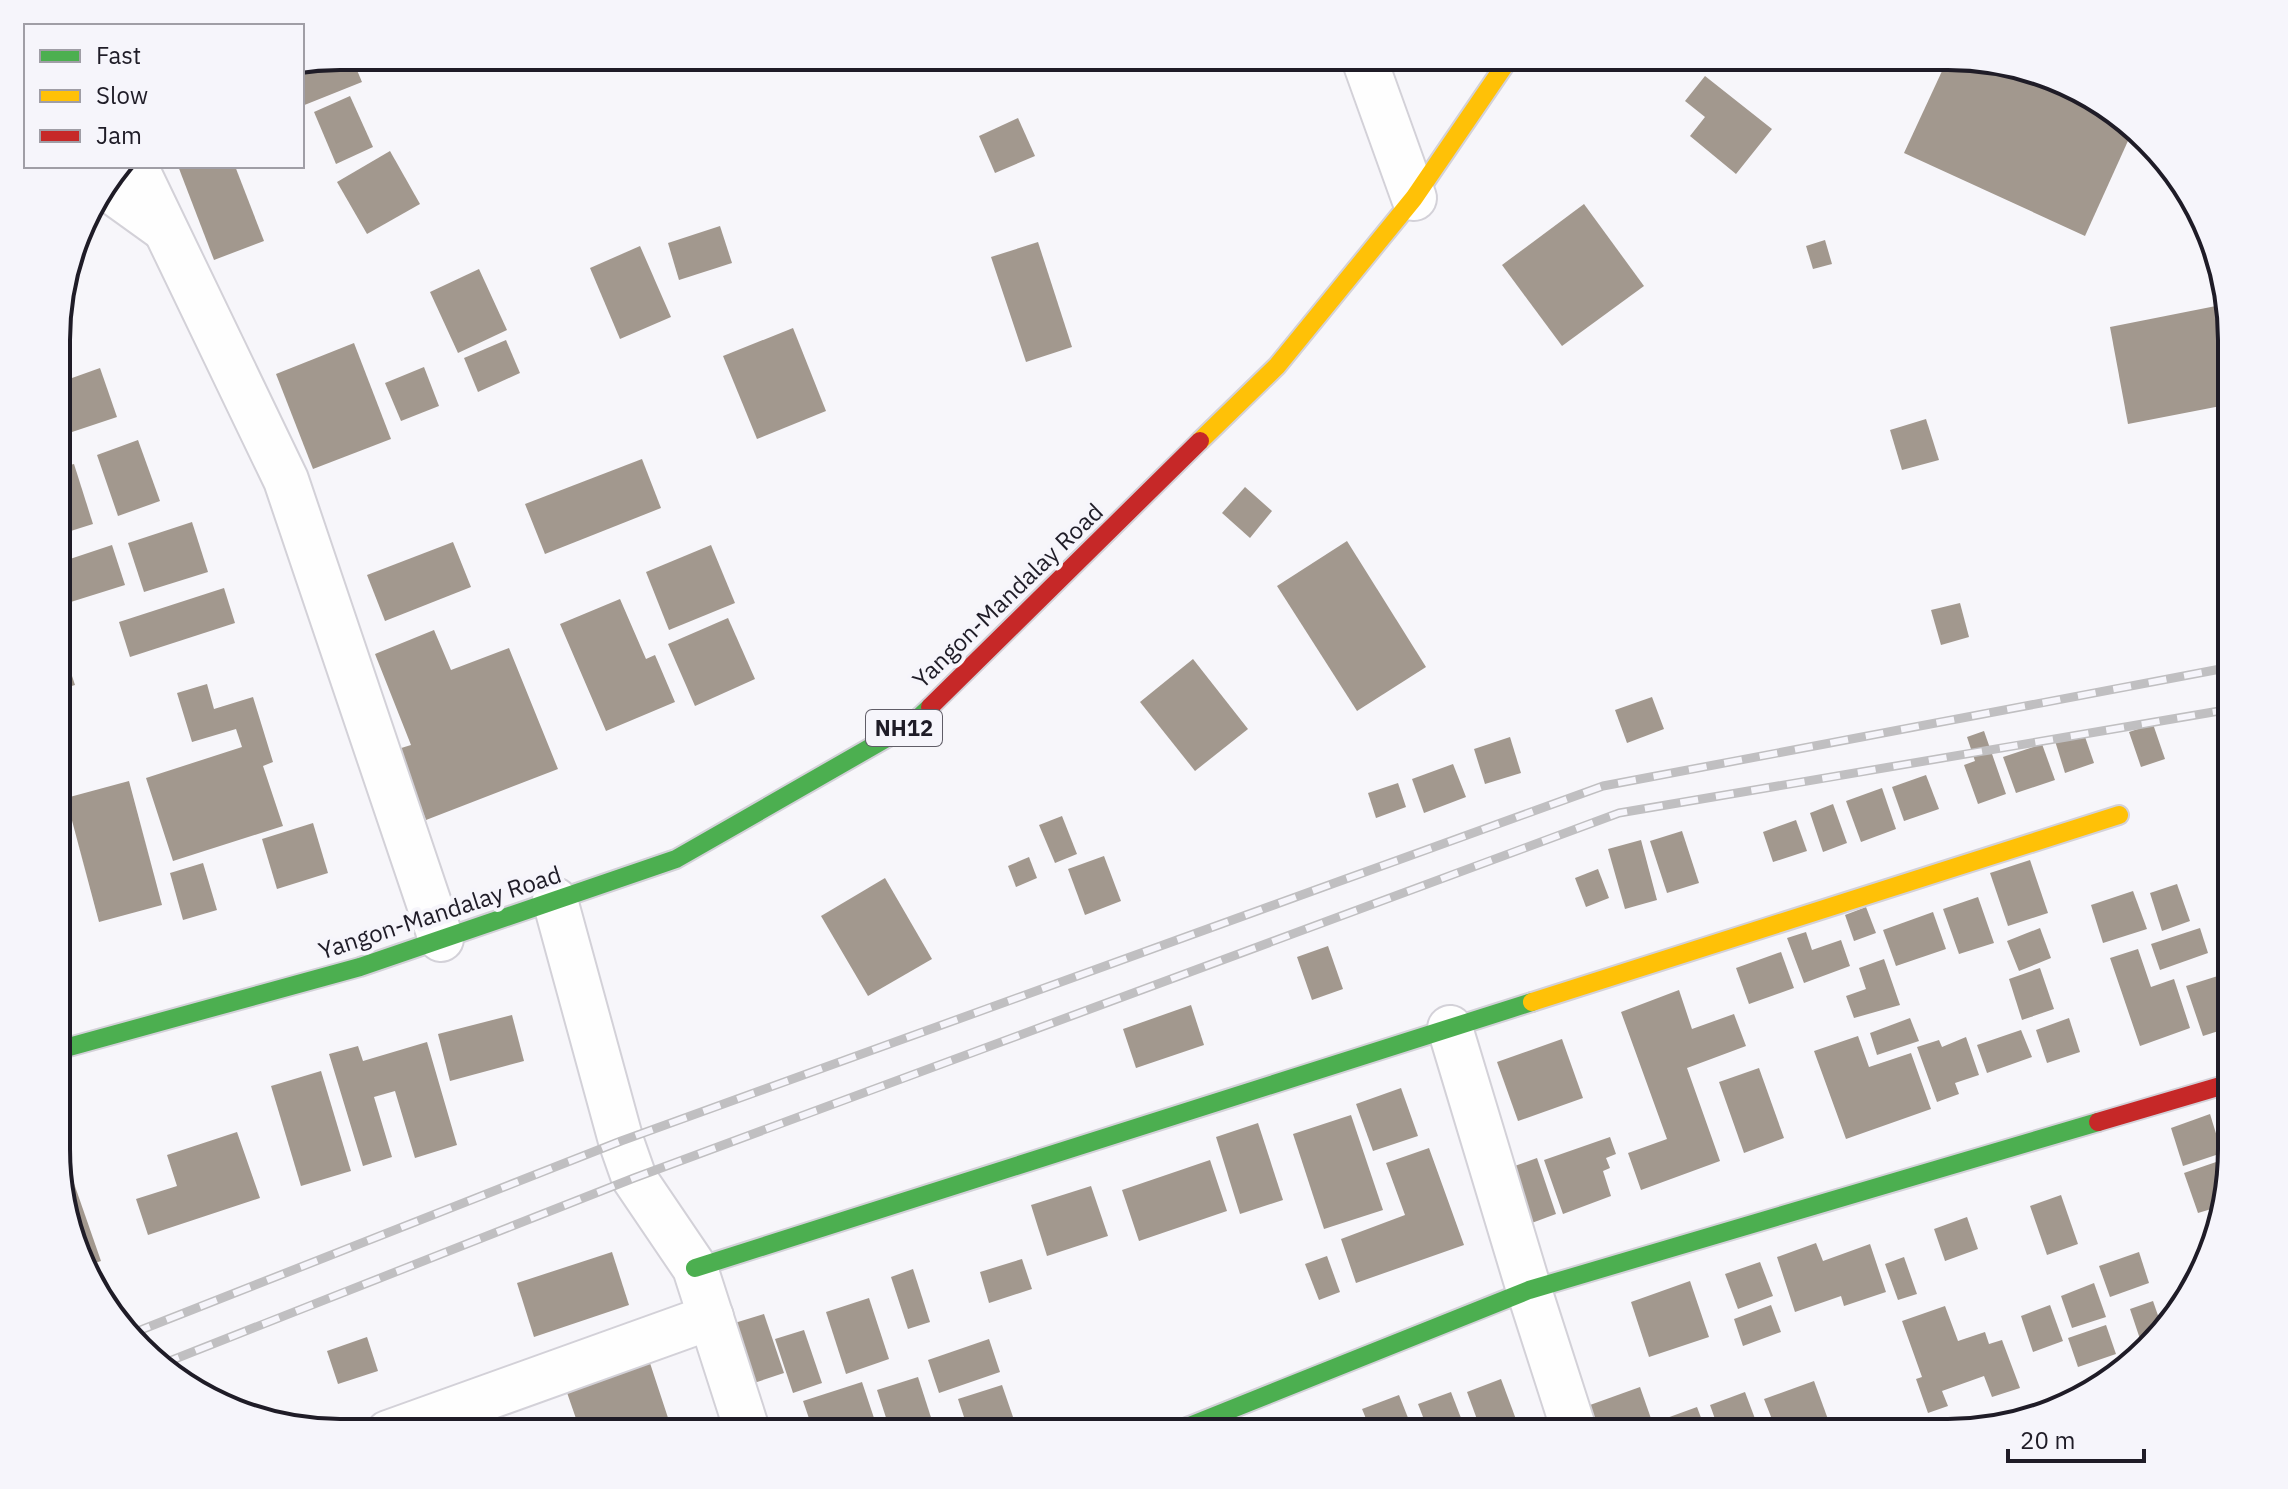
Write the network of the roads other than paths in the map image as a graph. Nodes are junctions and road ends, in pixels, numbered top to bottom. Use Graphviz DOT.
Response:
graph roads {
  1 [pos="1368,70"];
  2 [pos="1501,70"];
  3 [pos="136,168"];
  4 [pos="114,192"];
  5 [pos="1414,198"];
  6 [pos="168,231"];
  7 [pos="2119,815"];
  8 [pos="555,900"];
  9 [pos="441,939"];
  10 [pos="1450,1028"];
  11 [pos="70,1047"];
  12 [pos="2217,1087"];
  13 [pos="695,1268"];
  14 [pos="1529,1290"];
  15 [pos="711,1317"];
  16 [pos="1208,1418"];
  17 [pos="1570,1418"];
  18 [pos="427,1419"];
  19 [pos="743,1419"];
  1 -- 5 [label="street"];
  2 -- 5 [label="main road, Yangon-Mandalay Road / NH12"];
  3 -- 6 [label="street"];
  4 -- 6 [label="street"];
  5 -- 8 [label="main road, Yangon-Mandalay Road / NH12"];
  6 -- 9 [label="street"];
  7 -- 10 [label="main road"];
  8 -- 9 [label="main road, Yangon-Mandalay Road / NH12"];
  8 -- 13 [label="street"];
  9 -- 11 [label="main road, Yangon-Mandalay Road / NH12"];
  10 -- 13 [label="main road"];
  10 -- 14 [label="street"];
  12 -- 14 [label="main road"];
  13 -- 15 [label="street"];
  14 -- 16 [label="main road"];
  14 -- 17 [label="street"];
  15 -- 18 [label="street"];
  15 -- 19 [label="street"];
}
